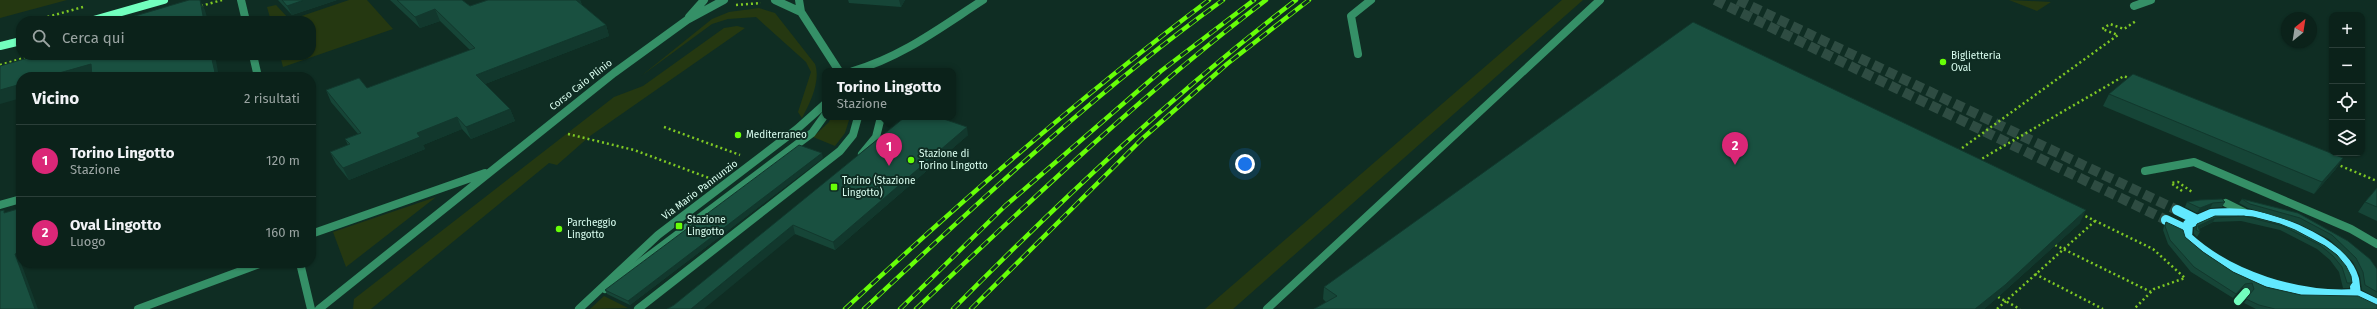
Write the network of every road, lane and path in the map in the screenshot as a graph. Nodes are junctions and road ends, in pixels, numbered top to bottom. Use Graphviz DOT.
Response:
graph roads {
  1 [pos="164,0"];
  2 [pos="222,0"];
  3 [pos="241,0"];
  4 [pos="704,0"];
  5 [pos="724,0"];
  6 [pos="775,0"];
  7 [pos="799,0"];
  8 [pos="983,0"];
  9 [pos="1371,0"];
  10 [pos="1600,0"];
  11 [pos="2151,0"];
  12 [pos="765,4"];
  13 [pos="733,5"];
  14 [pos="86,6"];
  15 [pos="2134,6"];
  16 [pos="194,8"];
  17 [pos="801,12"];
  18 [pos="51,16"];
  19 [pos="108,16"];
  20 [pos="245,16"];
  21 [pos="2142,17"];
  22 [pos="687,20"];
  23 [pos="16,41"];
  24 [pos="0,46"];
  25 [pos="1358,54"];
  26 [pos="17,60"];
  27 [pos="254,60"];
  28 [pos="0,65"];
  29 [pos="837,68"];
  30 [pos="867,68"];
  31 [pos="257,72"];
  32 [pos="2131,79"];
  33 [pos="822,107"];
  34 [pos="822,119"];
  35 [pos="857,120"];
  36 [pos="881,120"];
  37 [pos="568,134"];
  38 [pos="1963,155"];
  39 [pos="856,159"];
  40 [pos="2334,163"];
  41 [pos="1982,165"];
  42 [pos="492,171"];
  43 [pos="2145,171"];
  44 [pos="2377,181"];
  45 [pos="725,185"];
  46 [pos="2182,191"];
  47 [pos="2192,192"];
  48 [pos="16,200"];
  49 [pos="2226,203"];
  50 [pos="0,205"];
  51 [pos="2177,210"];
  52 [pos="2080,214"];
  53 [pos="2252,216"];
  54 [pos="2195,219"];
  55 [pos="2166,220"];
  56 [pos="2094,221"];
  57 [pos="2185,230"];
  58 [pos="316,232"];
  59 [pos="2377,244"];
  60 [pos="2055,245"];
  61 [pos="2063,249"];
  62 [pos="2202,264"];
  63 [pos="249,268"];
  64 [pos="301,268"];
  65 [pos="2035,274"];
  66 [pos="2234,285"];
  67 [pos="2151,292"];
  68 [pos="2250,293"];
  69 [pos="2356,294"];
  70 [pos="1998,297"];
  71 [pos="592,298"];
  72 [pos="2005,301"];
  73 [pos="2238,301"];
  74 [pos="2377,304"];
  75 [pos="2343,306"];
  76 [pos="138,309"];
  77 [pos="311,309"];
  78 [pos="319,309"];
  79 [pos="579,309"];
  80 [pos="638,309"];
  81 [pos="1267,309"];
  82 [pos="1997,309"];
  83 [pos="2020,309"];
  84 [pos="2103,309"];
  85 [pos="2134,309"];
  1 -- 19 [label="street"];
  2 -- 16 [label="path"];
  3 -- 20 [label="street"];
  4 -- 22 [label="street, Corso Caio Plinio"];
  5 -- 22 [label="street, Corso Caio Plinio"];
  6 -- 17 [label="street"];
  7 -- 17 [label="street"];
  8 -- 30 [label="street"];
  9 -- 25 [label="street"];
  10 -- 81 [label="street"];
  11 -- 15 [label="street"];
  12 -- 13 [label="path"];
  14 -- 18 [label="path"];
  17 -- 29 [label="street"];
  21 -- 38 [label="path"];
  22 -- 42 [label="street, Corso Caio Plinio"];
  23 -- 24 [label="street"];
  26 -- 28 [label="path"];
  27 -- 31 [label="street"];
  32 -- 41 [label="path"];
  33 -- 45 [label="street, Via Mario Pannunzio"];
  34 -- 71 [label="street, Via Mario Pannunzio"];
  35 -- 80 [label="street"];
  36 -- 39 [label="street"];
  37 -- 45 [label="path"];
  40 -- 44 [label="path"];
  42 -- 58 [label="street, Corso Caio Plinio"];
  42 -- 78 [label="street, Corso Caio Plinio"];
  43 -- 59 [label="street"];
  45 -- 71 [label="street, Via Mario Pannunzio"];
  46 -- 47 [label="path"];
  48 -- 50 [label="street"];
  49 -- 53 [label="street"];
  51 -- 54 [label="main road"];
  52 -- 56 [label="path"];
  53 -- 54 [label="main road"];
  53 -- 69 [label="main road"];
  54 -- 57 [label="main road"];
  55 -- 57 [label="main road"];
  56 -- 61 [label="path"];
  56 -- 67 [label="path"];
  57 -- 62 [label="main road"];
  60 -- 61 [label="path"];
  61 -- 65 [label="path"];
  61 -- 67 [label="path"];
  63 -- 76 [label="street"];
  64 -- 77 [label="street"];
  65 -- 72 [label="path"];
  65 -- 84 [label="path"];
  66 -- 68 [label="main road"];
  67 -- 85 [label="path"];
  68 -- 73 [label="street"];
  69 -- 74 [label="main road"];
  69 -- 75 [label="main road"];
  70 -- 72 [label="path"];
  71 -- 79 [label="street, Via Mario Pannunzio"];
  72 -- 82 [label="path"];
  72 -- 83 [label="path"];
}
